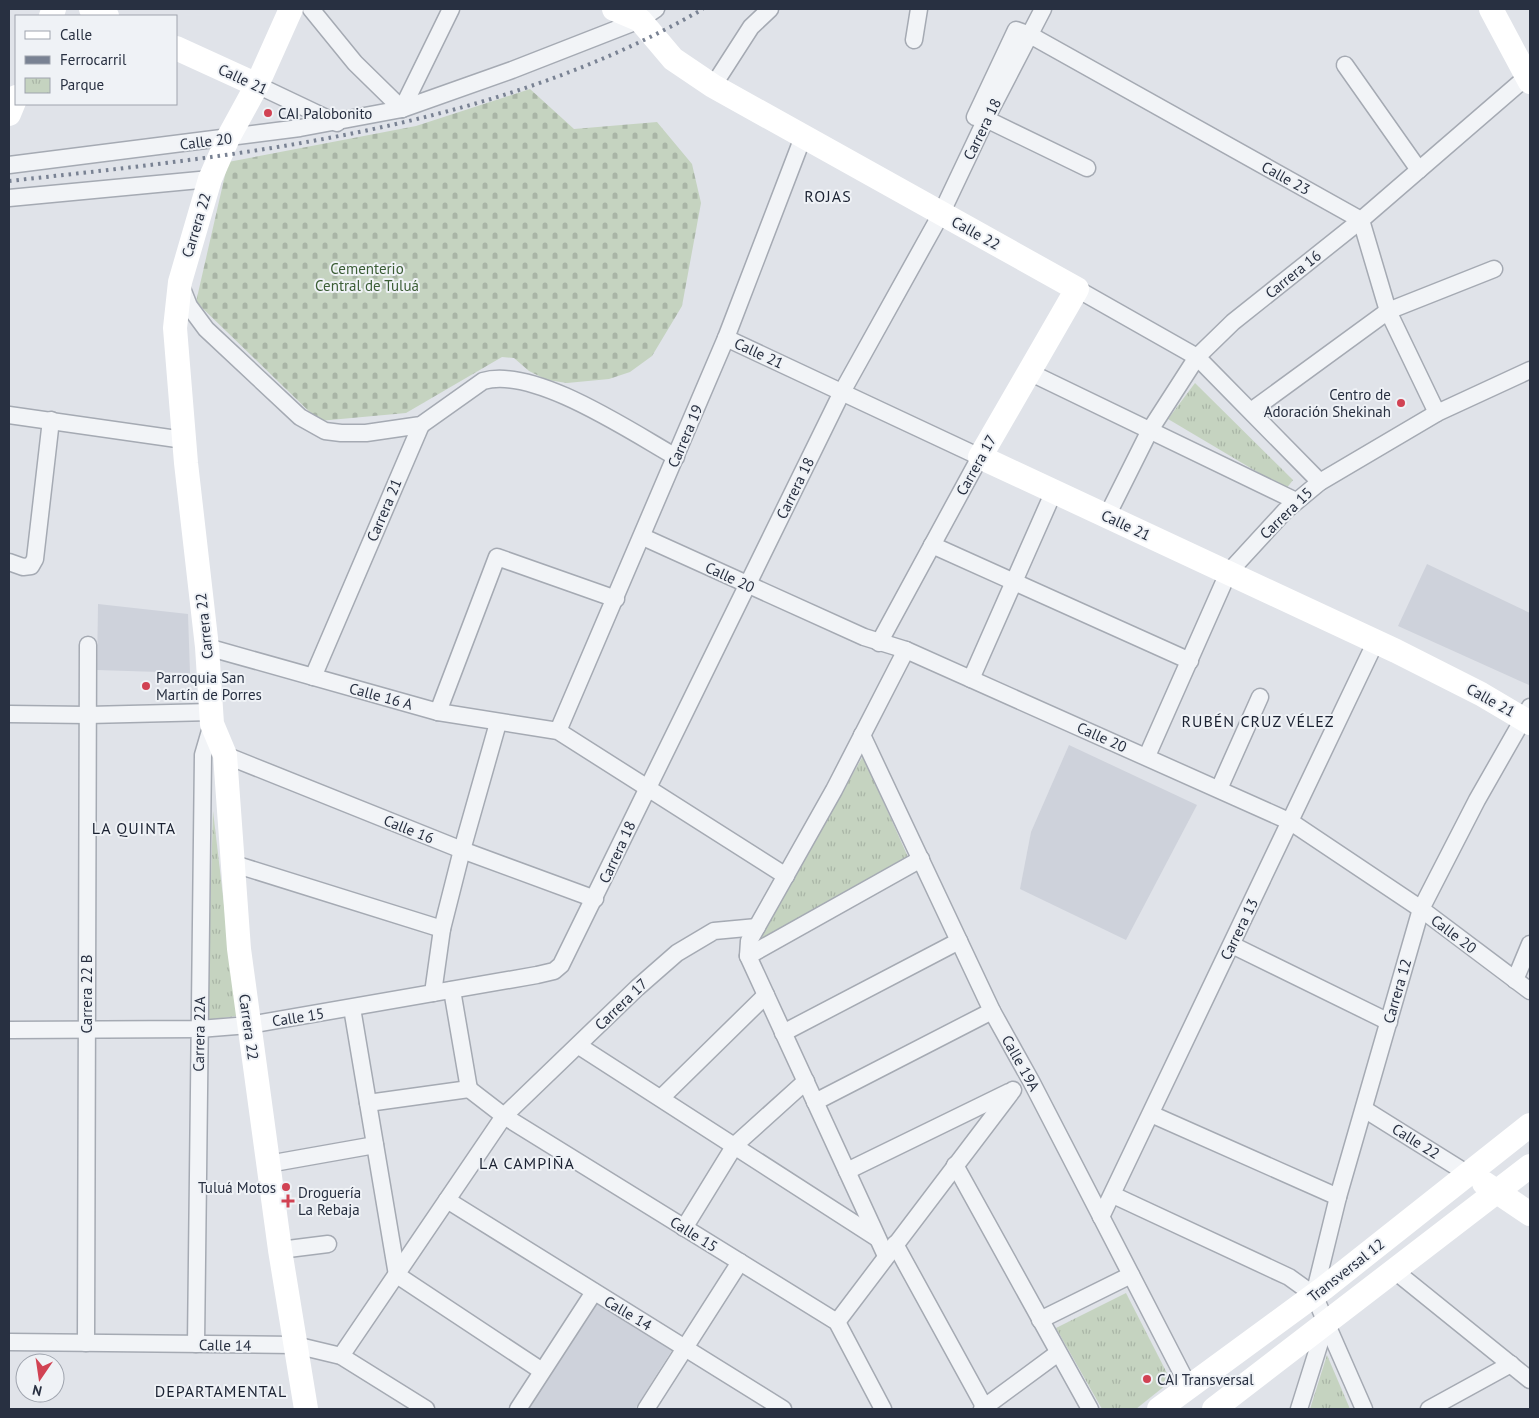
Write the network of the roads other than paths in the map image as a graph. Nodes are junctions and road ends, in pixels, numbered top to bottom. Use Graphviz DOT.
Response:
graph roads {
  1 [pos="91,9"];
  2 [pos="291,9"];
  3 [pos="311,9"];
  4 [pos="451,9"];
  5 [pos="614,9"];
  6 [pos="770,9"];
  7 [pos="919,9"];
  8 [pos="1043,9"];
  9 [pos="1491,9"];
  10 [pos="105,15"];
  11 [pos="648,15"];
  12 [pos="1030,35"];
  13 [pos="914,40"];
  14 [pos="178,49"];
  15 [pos="1346,65"];
  16 [pos="1529,77"];
  17 [pos="257,85"];
  18 [pos="713,86"];
  19 [pos="15,99"];
  20 [pos="402,109"];
  21 [pos="9,114"];
  22 [pos="986,119"];
  23 [pos="337,123"];
  24 [pos="803,136"];
  25 [pos="228,138"];
  26 [pos="9,165"];
  27 [pos="1087,168"];
  28 [pos="1419,170"];
  29 [pos="210,179"];
  30 [pos="9,198"];
  31 [pos="936,208"];
  32 [pos="1361,220"];
  33 [pos="1494,269"];
  34 [pos="180,282"];
  35 [pos="1077,289"];
  36 [pos="1388,312"];
  37 [pos="726,338"];
  38 [pos="1197,357"];
  39 [pos="1530,370"];
  40 [pos="1029,372"];
  41 [pos="842,392"];
  42 [pos="1251,411"];
  43 [pos="1437,413"];
  44 [pos="9,415"];
  45 [pos="51,420"];
  46 [pos="421,426"];
  47 [pos="1150,430"];
  48 [pos="184,440"];
  49 [pos="676,457"];
  50 [pos="980,457"];
  51 [pos="1320,482"];
  52 [pos="1054,491"];
  53 [pos="1296,501"];
  54 [pos="1107,516"];
  55 [pos="643,537"];
  56 [pos="932,545"];
  57 [pos="9,562"];
  58 [pos="1228,573"];
  59 [pos="1012,582"];
  60 [pos="748,586"];
  61 [pos="616,599"];
  62 [pos="1376,641"];
  63 [pos="879,642"];
  64 [pos="88,646"];
  65 [pos="207,647"];
  66 [pos="906,650"];
  67 [pos="1190,661"];
  68 [pos="313,677"];
  69 [pos="971,679"];
  70 [pos="1260,697"];
  71 [pos="438,712"];
  72 [pos="9,714"];
  73 [pos="88,715"];
  74 [pos="1528,716"];
  75 [pos="212,718"];
  76 [pos="498,723"];
  77 [pos="558,731"];
  78 [pos="862,735"];
  79 [pos="225,755"];
  80 [pos="1147,756"];
  81 [pos="647,788"];
  82 [pos="1219,789"];
  83 [pos="1291,822"];
  84 [pos="462,850"];
  85 [pos="921,859"];
  86 [pos="231,863"];
  87 [pos="786,876"];
  88 [pos="595,899"];
  89 [pos="1421,909"];
  90 [pos="757,927"];
  91 [pos="442,929"];
  92 [pos="960,941"];
  93 [pos="1232,944"];
  94 [pos="1530,944"];
  95 [pos="748,952"];
  96 [pos="554,971"];
  97 [pos="1514,980"];
  98 [pos="452,990"];
  99 [pos="1530,991"];
  100 [pos="433,993"];
  101 [pos="766,995"];
  102 [pos="352,1008"];
  103 [pos="992,1011"];
  104 [pos="1389,1022"];
  105 [pos="249,1025"];
  106 [pos="199,1029"];
  107 [pos="9,1030"];
  108 [pos="86,1031"];
  109 [pos="783,1033"];
  110 [pos="579,1046"];
  111 [pos="806,1081"];
  112 [pos="1031,1081"];
  113 [pos="469,1089"];
  114 [pos="1013,1090"];
  115 [pos="660,1098"];
  116 [pos="815,1102"];
  117 [pos="368,1103"];
  118 [pos="1364,1109"];
  119 [pos="1151,1114"];
  120 [pos="504,1116"];
  121 [pos="1530,1125"];
  122 [pos="735,1145"];
  123 [pos="375,1146"];
  124 [pos="268,1164"];
  125 [pos="956,1165"];
  126 [pos="1530,1166"];
  127 [pos="847,1172"];
  128 [pos="1468,1174"];
  129 [pos="1497,1191"];
  130 [pos="1113,1195"];
  131 [pos="1338,1197"];
  132 [pos="447,1200"];
  133 [pos="1530,1214"];
  134 [pos="1101,1217"];
  135 [pos="684,1228"];
  136 [pos="877,1238"];
  137 [pos="328,1244"];
  138 [pos="280,1250"];
  139 [pos="890,1250"];
  140 [pos="740,1262"];
  141 [pos="1395,1271"];
  142 [pos="397,1275"];
  143 [pos="1131,1275"];
  144 [pos="594,1292"];
  145 [pos="1314,1295"];
  146 [pos="1040,1320"];
  147 [pos="837,1322"];
  148 [pos="1326,1323"];
  149 [pos="9,1342"];
  150 [pos="86,1343"];
  151 [pos="196,1344"];
  152 [pos="295,1345"];
  153 [pos="685,1347"];
  154 [pos="1058,1353"];
  155 [pos="341,1356"];
  156 [pos="1511,1364"];
  157 [pos="542,1371"];
  158 [pos="1530,1380"];
  159 [pos="1188,1387"];
  160 [pos="984,1408"];
  161 [pos="306,1409"];
  162 [pos="426,1409"];
  163 [pos="518,1409"];
  164 [pos="646,1409"];
  165 [pos="783,1409"];
  166 [pos="883,1409"];
  167 [pos="1090,1409"];
  168 [pos="1159,1409"];
  169 [pos="1214,1409"];
  170 [pos="1299,1409"];
  171 [pos="1364,1409"];
  172 [pos="1429,1409"];
  1 -- 10 [label="street"];
  2 -- 17 [label="street, Carrera 22"];
  3 -- 20 [label="street"];
  4 -- 20 [label="street"];
  5 -- 11 [label="street, Calle 22"];
  6 -- 18 [label="street"];
  7 -- 13 [label="street"];
  8 -- 12 [label="street, Carrera 18"];
  9 -- 16 [label="street"];
  11 -- 18 [label="street, Calle 22"];
  11 -- 20 [label="street, Calle 20"];
  12 -- 22 [label="street, Carrera 18"];
  12 -- 31 [label="street"];
  12 -- 32 [label="street, Calle 23"];
  14 -- 17 [label="street, Calle 21"];
  15 -- 28 [label="street"];
  16 -- 28 [label="street, Carrera 16"];
  17 -- 23 [label="street, Calle 21"];
  17 -- 25 [label="street, Carrera 22"];
  18 -- 24 [label="street, Calle 22"];
  19 -- 21 [label="street"];
  20 -- 23 [label="street, Calle 20"];
  22 -- 27 [label="street"];
  22 -- 31 [label="street, Carrera 18"];
  23 -- 25 [label="street, Calle 20"];
  24 -- 31 [label="street, Calle 22"];
  24 -- 37 [label="street, Carrera 19"];
  25 -- 26 [label="street, Calle 20"];
  25 -- 29 [label="street, Carrera 22"];
  28 -- 32 [label="street, Carrera 16"];
  29 -- 30 [label="street"];
  29 -- 34 [label="street, Carrera 22"];
  31 -- 35 [label="street, Calle 22"];
  31 -- 41 [label="street, Carrera 18"];
  32 -- 36 [label="street"];
  32 -- 38 [label="street, Carrera 16"];
  33 -- 36 [label="street"];
  34 -- 46 [label="street"];
  34 -- 48 [label="street, Carrera 22"];
  35 -- 38 [label="street, Calle 22"];
  35 -- 40 [label="street, Carrera 17"];
  36 -- 42 [label="street"];
  36 -- 43 [label="street"];
  37 -- 41 [label="street, Calle 21"];
  37 -- 49 [label="street, Carrera 19"];
  38 -- 42 [label="street, Calle 22"];
  38 -- 47 [label="street, Carrera 16"];
  39 -- 43 [label="street, Carrera 15"];
  40 -- 47 [label="street"];
  40 -- 50 [label="street, Carrera 17"];
  41 -- 50 [label="street, Calle 21"];
  41 -- 60 [label="street, Carrera 18"];
  42 -- 51 [label="street, Calle 22"];
  43 -- 51 [label="street, Carrera 15"];
  44 -- 45 [label="street"];
  45 -- 48 [label="street"];
  45 -- 57 [label="street"];
  46 -- 49 [label="street, Carrera 21"];
  46 -- 68 [label="street, Carrera 21"];
  47 -- 53 [label="street"];
  47 -- 54 [label="street, Carrera 16"];
  48 -- 65 [label="street, Carrera 22"];
  49 -- 55 [label="street, Carrera 19"];
  50 -- 52 [label="street, Calle 21"];
  50 -- 56 [label="street, Carrera 17"];
  51 -- 53 [label="street, Carrera 15"];
  52 -- 54 [label="street, Calle 21"];
  52 -- 59 [label="street"];
  53 -- 58 [label="street, Carrera 15"];
  54 -- 58 [label="street, Calle 21"];
  55 -- 60 [label="street, Calle 20"];
  55 -- 61 [label="street, Carrera 19"];
  56 -- 59 [label="street"];
  56 -- 63 [label="street, Carrera 17"];
  58 -- 62 [label="street, Calle 21"];
  58 -- 67 [label="street, Carrera 15"];
  59 -- 67 [label="street"];
  59 -- 69 [label="street"];
  60 -- 63 [label="street, Calle 20"];
  60 -- 81 [label="street, Carrera 18"];
  61 -- 71 [label="street"];
  61 -- 77 [label="street, Carrera 19"];
  62 -- 74 [label="street, Calle 21"];
  62 -- 83 [label="street, Carrera 13"];
  63 -- 66 [label="street, Calle 20"];
  64 -- 73 [label="street, Carrera 22 B"];
  65 -- 68 [label="street, Calle 16 A"];
  65 -- 75 [label="street, Carrera 22"];
  66 -- 69 [label="street, Calle 20"];
  66 -- 78 [label="street"];
  67 -- 80 [label="street, Carrera 15"];
  68 -- 71 [label="street, Calle 16 A"];
  69 -- 80 [label="street, Calle 20"];
  70 -- 82 [label="street"];
  71 -- 76 [label="street, Calle 16 A"];
  72 -- 73 [label="street"];
  73 -- 75 [label="street"];
  73 -- 108 [label="street, Carrera 22 B"];
  74 -- 89 [label="street, Carrera 12"];
  75 -- 79 [label="street, Carrera 22"];
  75 -- 106 [label="street, Carrera 22A"];
  76 -- 77 [label="street, Calle 16 A"];
  76 -- 84 [label="street"];
  77 -- 81 [label="street"];
  78 -- 85 [label="street, Calle 19A"];
  78 -- 87 [label="street"];
  79 -- 84 [label="street, Calle 16"];
  79 -- 86 [label="street, Carrera 22"];
  80 -- 82 [label="street, Calle 20"];
  81 -- 87 [label="street"];
  81 -- 88 [label="street, Carrera 18"];
  82 -- 83 [label="street, Calle 20"];
  83 -- 89 [label="street, Calle 20"];
  83 -- 93 [label="street, Carrera 13"];
  84 -- 88 [label="street, Calle 16"];
  84 -- 91 [label="street"];
  85 -- 92 [label="street, Calle 19A"];
  85 -- 95 [label="street"];
  86 -- 91 [label="street"];
  86 -- 105 [label="street, Carrera 22"];
  87 -- 90 [label="street"];
  88 -- 96 [label="street, Carrera 18"];
  89 -- 97 [label="street, Calle 20"];
  89 -- 104 [label="street, Carrera 12"];
  90 -- 95 [label="street"];
  90 -- 110 [label="street, Carrera 17"];
  91 -- 100 [label="street"];
  92 -- 103 [label="street, Calle 19A"];
  92 -- 109 [label="street"];
  93 -- 104 [label="street"];
  93 -- 119 [label="street, Carrera 13"];
  94 -- 97 [label="street"];
  95 -- 101 [label="street"];
  96 -- 98 [label="street, Calle 15"];
  97 -- 99 [label="street, Calle 20"];
  98 -- 100 [label="street, Calle 15"];
  98 -- 113 [label="street"];
  100 -- 102 [label="street, Calle 15"];
  101 -- 109 [label="street"];
  101 -- 115 [label="street"];
  102 -- 105 [label="street, Calle 15"];
  102 -- 117 [label="street"];
  103 -- 112 [label="street, Calle 19A"];
  103 -- 116 [label="street"];
  104 -- 118 [label="street, Carrera 12"];
  105 -- 106 [label="street, Calle 15"];
  105 -- 124 [label="street, Carrera 22"];
  106 -- 108 [label="street, Calle 15"];
  106 -- 151 [label="street, Carrera 22A"];
  107 -- 108 [label="street, Calle 15"];
  108 -- 150 [label="street, Carrera 22 B"];
  109 -- 111 [label="street"];
  110 -- 115 [label="street"];
  110 -- 120 [label="street, Carrera 17"];
  111 -- 116 [label="street"];
  111 -- 122 [label="street"];
  112 -- 114 [label="street"];
  112 -- 134 [label="street, Calle 19A"];
  113 -- 117 [label="street"];
  113 -- 120 [label="street, Calle 15"];
  114 -- 125 [label="street"];
  114 -- 127 [label="street"];
  115 -- 122 [label="street"];
  116 -- 127 [label="street"];
  117 -- 123 [label="street"];
  118 -- 128 [label="street, Calle 22"];
  118 -- 131 [label="street, Carrera 12"];
  119 -- 130 [label="street, Carrera 13"];
  119 -- 131 [label="street"];
  120 -- 132 [label="street, Carrera 17"];
  120 -- 135 [label="street, Calle 15"];
  121 -- 128 [label="street, Transversal 12"];
  122 -- 135 [label="street"];
  122 -- 136 [label="street"];
  123 -- 124 [label="street"];
  123 -- 142 [label="street"];
  124 -- 138 [label="street, Carrera 22"];
  125 -- 139 [label="street"];
  125 -- 146 [label="street"];
  126 -- 129 [label="street, Transversal 12"];
  127 -- 136 [label="street"];
  128 -- 129 [label="street"];
  128 -- 145 [label="street, Transversal 12"];
  129 -- 133 [label="street"];
  129 -- 141 [label="street, Transversal 12"];
  130 -- 134 [label="street, Carrera 13"];
  130 -- 145 [label="street"];
  131 -- 145 [label="street, Carrera 12"];
  132 -- 142 [label="street, Carrera 17"];
  132 -- 144 [label="street, Calle 14"];
  134 -- 143 [label="street, Calle 19A"];
  135 -- 140 [label="street, Calle 15"];
  136 -- 139 [label="street"];
  137 -- 138 [label="street"];
  138 -- 152 [label="street, Carrera 22"];
  139 -- 147 [label="street"];
  139 -- 160 [label="street"];
  140 -- 147 [label="street, Calle 15"];
  140 -- 153 [label="street"];
  141 -- 148 [label="street, Transversal 12"];
  141 -- 156 [label="street"];
  142 -- 155 [label="street, Carrera 17"];
  142 -- 157 [label="street"];
  143 -- 146 [label="street"];
  143 -- 159 [label="street, Calle 19A"];
  144 -- 153 [label="street, Calle 14"];
  144 -- 157 [label="street"];
  145 -- 148 [label="street"];
  145 -- 159 [label="street, Transversal 12"];
  146 -- 154 [label="street"];
  147 -- 166 [label="street"];
  148 -- 169 [label="street, Transversal 12"];
  148 -- 170 [label="street"];
  148 -- 171 [label="street"];
  149 -- 150 [label="street, Calle 14"];
  150 -- 151 [label="street, Calle 14"];
  151 -- 152 [label="street, Calle 14"];
  152 -- 155 [label="street, Calle 14"];
  152 -- 161 [label="street, Carrera 22"];
  153 -- 164 [label="street"];
  153 -- 165 [label="street, Calle 14"];
  154 -- 160 [label="street"];
  154 -- 167 [label="street"];
  155 -- 162 [label="street, Calle 14"];
  156 -- 158 [label="street"];
  156 -- 172 [label="street"];
  157 -- 163 [label="street"];
  159 -- 168 [label="street, Transversal 12"];
}
